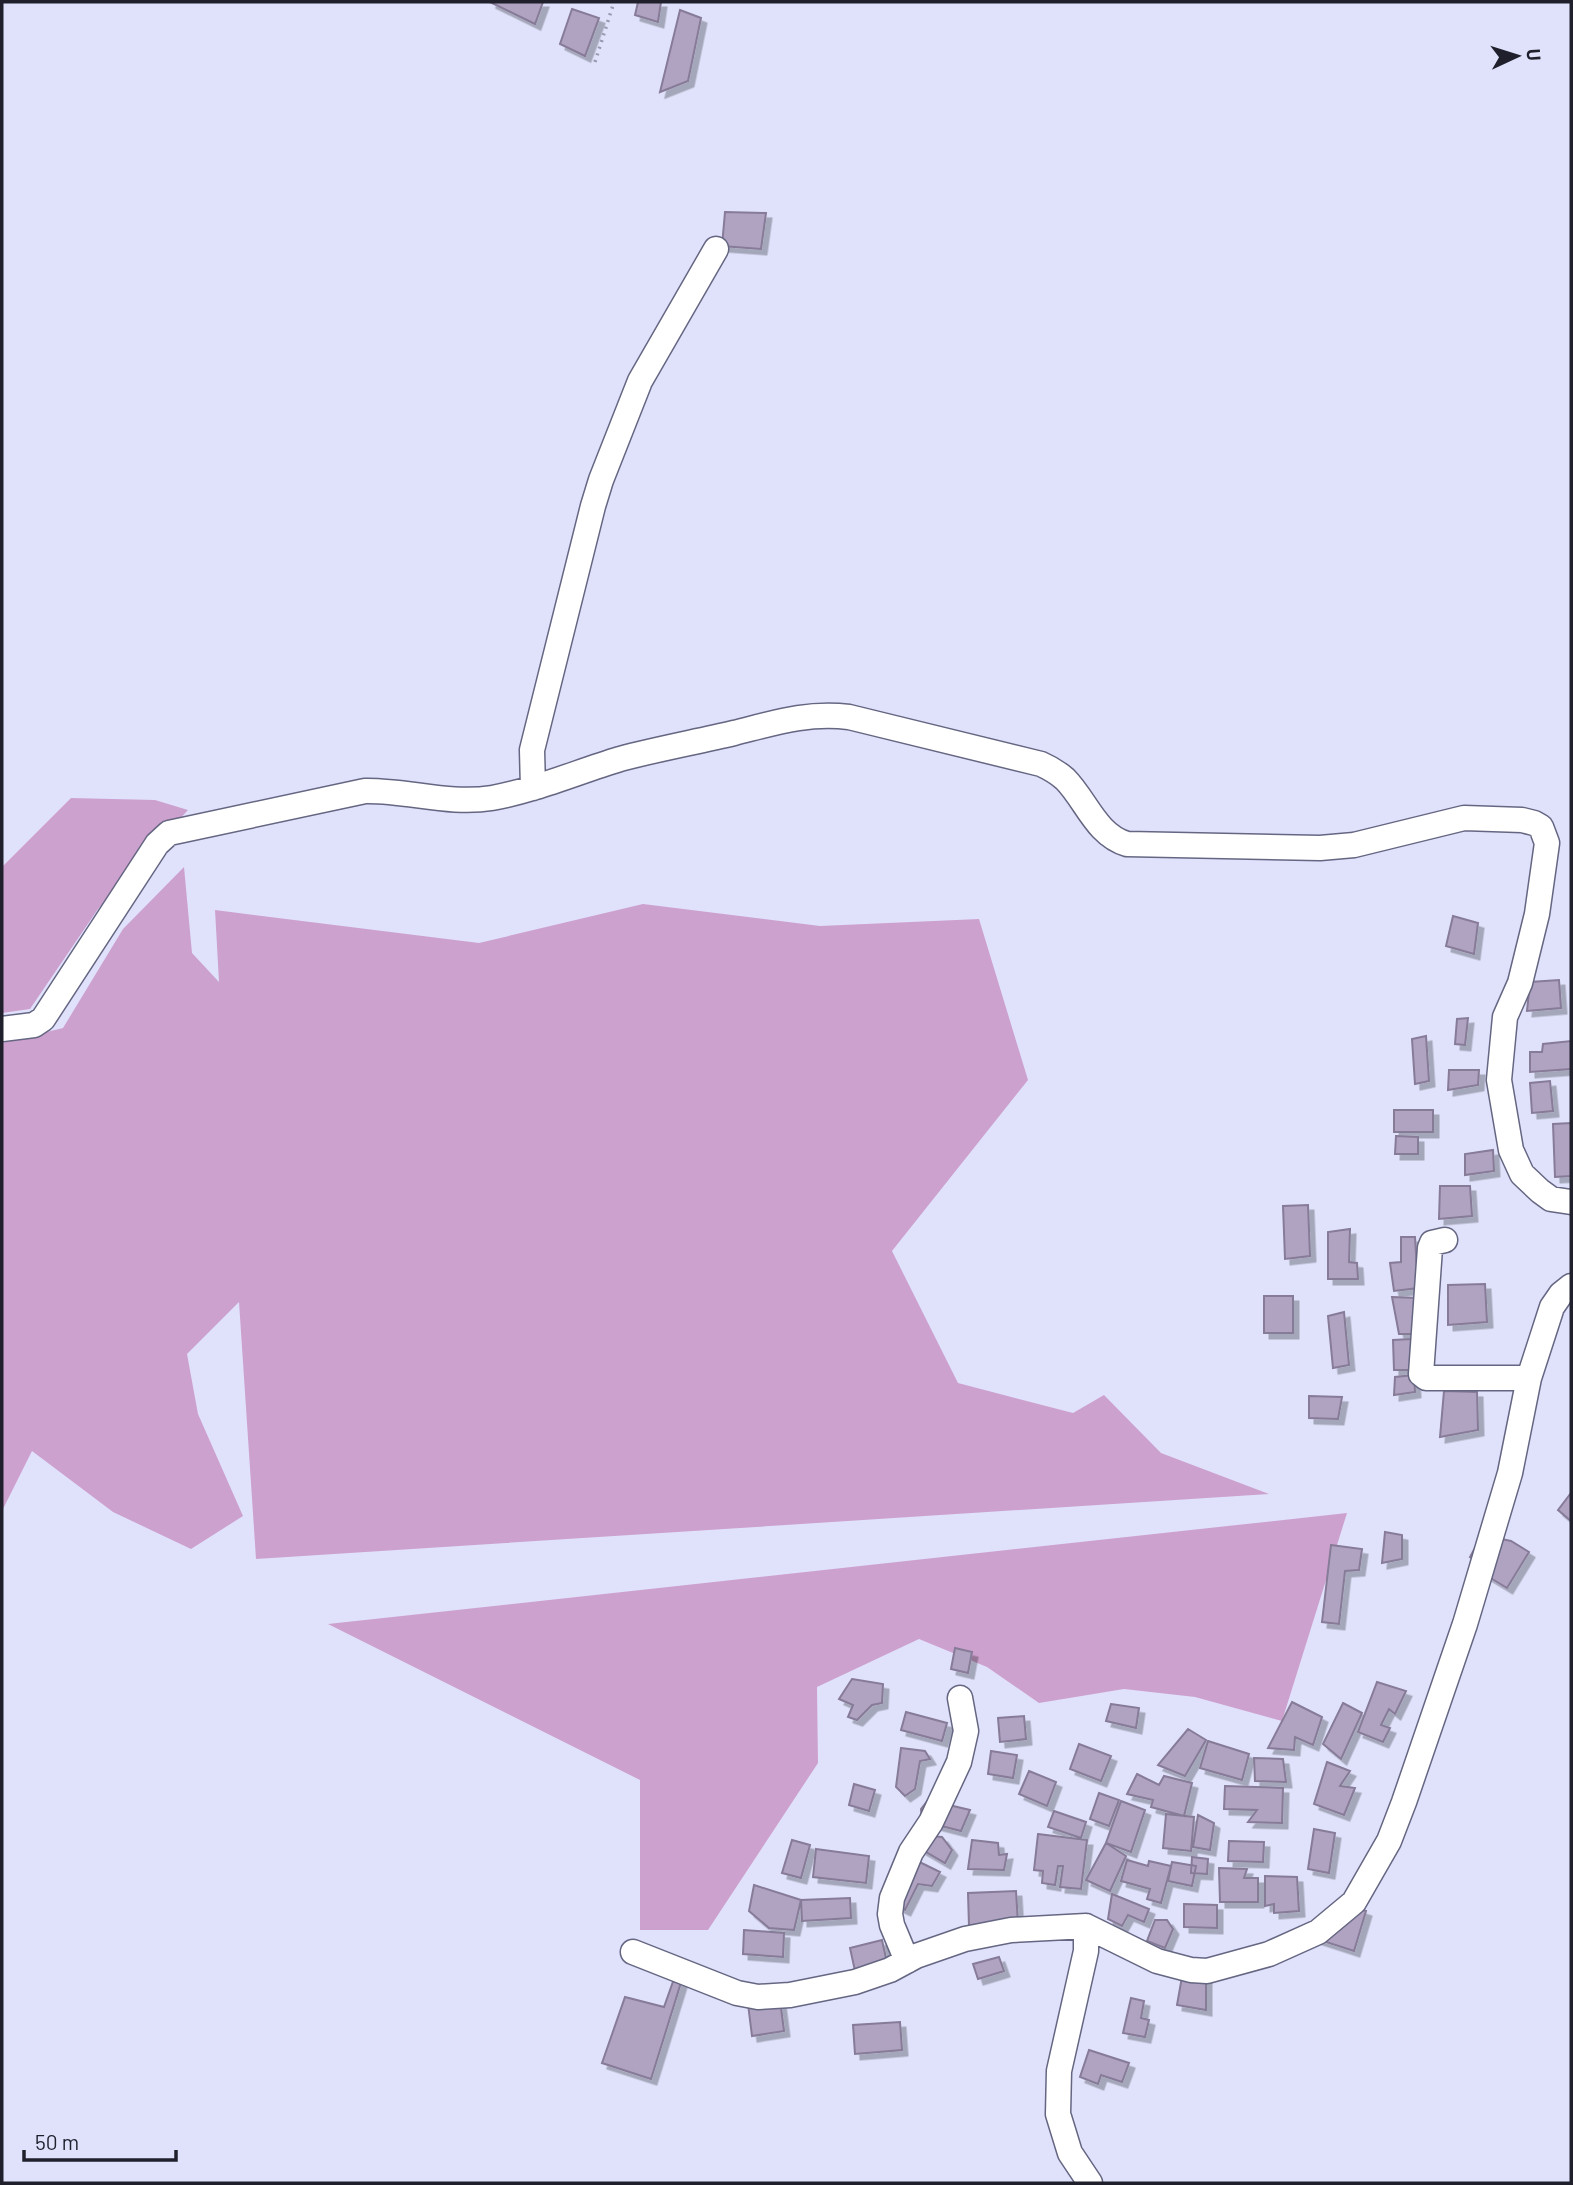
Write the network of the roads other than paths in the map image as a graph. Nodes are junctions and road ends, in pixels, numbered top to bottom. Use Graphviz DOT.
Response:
graph roads {
  1 [pos="716,249"];
  2 [pos="533,788"];
  3 [pos="2,1029"];
  4 [pos="1571,1202"];
  5 [pos="1445,1240"];
  6 [pos="1571,1286"];
  7 [pos="1529,1378"];
  8 [pos="960,1698"];
  9 [pos="1086,1926"];
  10 [pos="634,1952"];
  11 [pos="907,1961"];
  12 [pos="1090,2183"];
  1 -- 2 [label="street"];
  2 -- 3 [label="street"];
  2 -- 4 [label="street"];
  5 -- 7 [label="street"];
  6 -- 7 [label="street"];
  7 -- 9 [label="street"];
  8 -- 11 [label="street"];
  9 -- 11 [label="street"];
  9 -- 12 [label="street"];
  10 -- 11 [label="street"];
}
